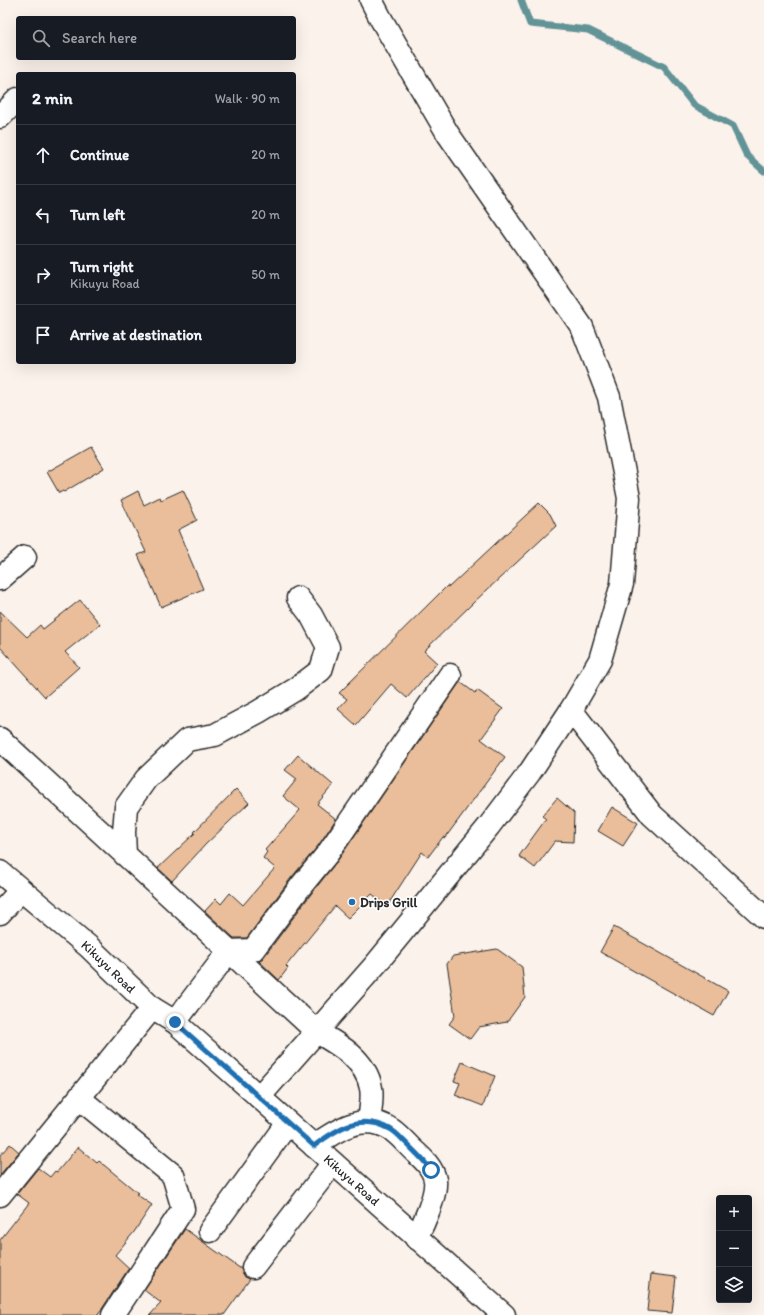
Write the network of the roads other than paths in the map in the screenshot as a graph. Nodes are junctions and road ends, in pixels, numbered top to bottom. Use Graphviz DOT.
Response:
graph roads {
  1 [pos="371,0"];
  2 [pos="16,101"];
  3 [pos="0,117"];
  4 [pos="25,557"];
  5 [pos="0,579"];
  6 [pos="298,598"];
  7 [pos="450,675"];
  8 [pos="571,710"];
  9 [pos="0,740"];
  10 [pos="125,855"];
  11 [pos="0,872"];
  12 [pos="21,890"];
  13 [pos="0,913"];
  14 [pos="764,917"];
  15 [pos="229,951"];
  16 [pos="152,1008"];
  17 [pos="175,1022"];
  18 [pos="317,1032"];
  19 [pos="259,1097"];
  20 [pos="79,1098"];
  21 [pos="369,1122"];
  22 [pos="288,1123"];
  23 [pos="314,1146"];
  24 [pos="333,1163"];
  25 [pos="0,1195"];
  26 [pos="210,1231"];
  27 [pos="416,1238"];
  28 [pos="253,1267"];
  29 [pos="113,1315"];
  30 [pos="504,1315"];
  1 -- 8 [label="main road"];
  2 -- 3 [label="main road"];
  4 -- 5 [label="main road"];
  6 -- 10 [label="main road"];
  7 -- 15 [label="main road"];
  8 -- 14 [label="main road"];
  8 -- 18 [label="main road"];
  9 -- 10 [label="main road"];
  10 -- 15 [label="main road"];
  11 -- 12 [label="main road, Kikuyu Road"];
  12 -- 13 [label="main road"];
  12 -- 16 [label="main road, Kikuyu Road"];
  15 -- 17 [label="main road"];
  15 -- 18 [label="main road"];
  16 -- 17 [label="main road, Kikuyu Road"];
  16 -- 20 [label="main road"];
  17 -- 19 [label="main road, Kikuyu Road"];
  18 -- 19 [label="main road"];
  18 -- 21 [label="main road"];
  19 -- 22 [label="main road, Kikuyu Road"];
  20 -- 25 [label="main road"];
  20 -- 29 [label="main road"];
  21 -- 23 [label="main road"];
  21 -- 27 [label="main road"];
  22 -- 23 [label="main road, Kikuyu Road"];
  22 -- 26 [label="main road"];
  23 -- 24 [label="main road, Kikuyu Road"];
  24 -- 27 [label="main road, Kikuyu Road"];
  24 -- 28 [label="main road"];
  27 -- 30 [label="main road, Kikuyu Road"];
}
